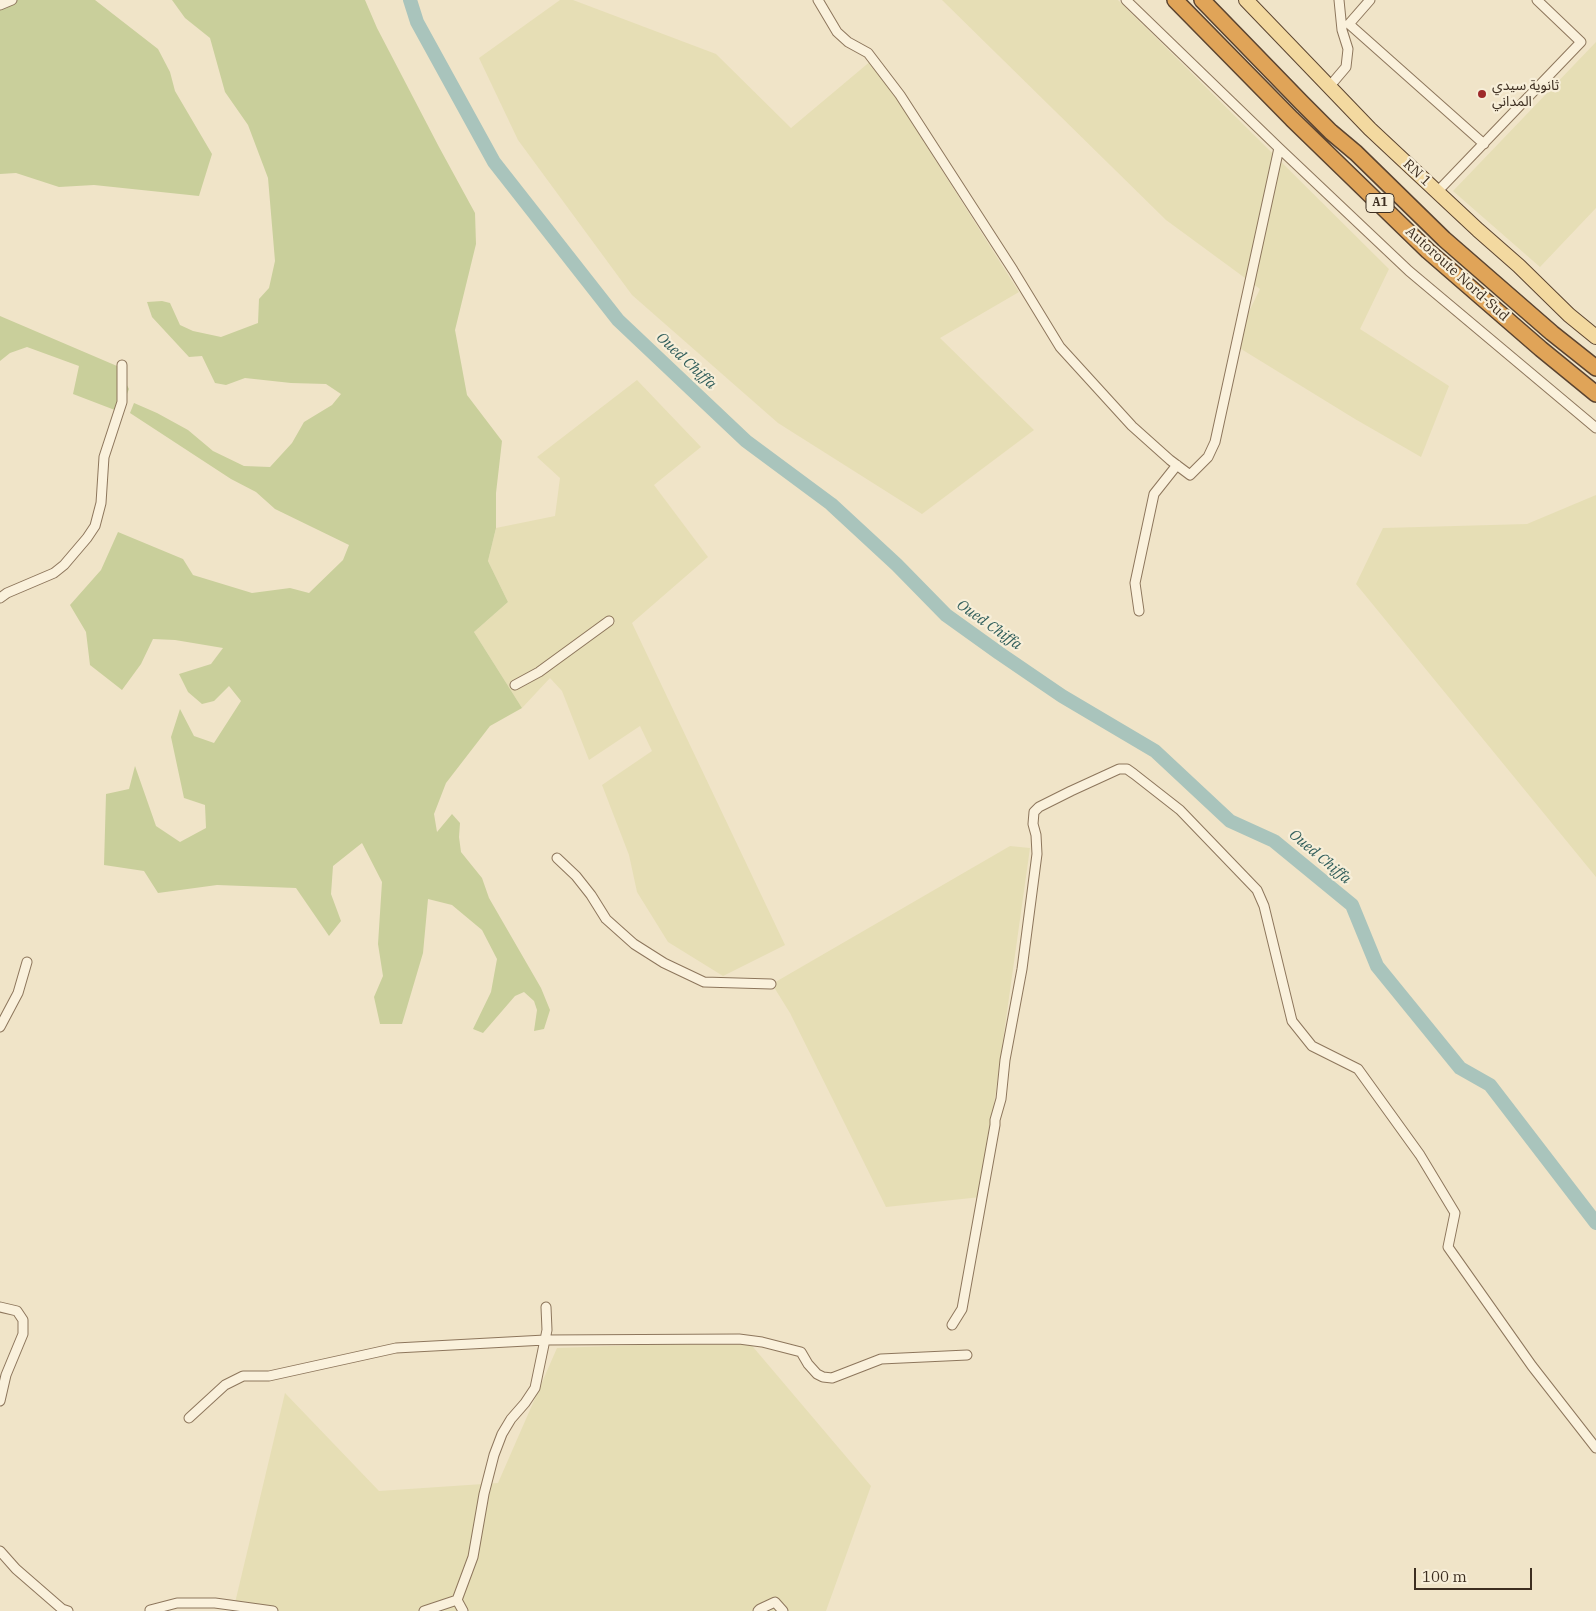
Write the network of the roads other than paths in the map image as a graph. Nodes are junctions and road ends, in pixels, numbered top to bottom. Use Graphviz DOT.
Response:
graph roads {
  1 [pos="12,0"];
  2 [pos="818,0"];
  3 [pos="1126,0"];
  4 [pos="1174,0"];
  5 [pos="1202,0"];
  6 [pos="1246,0"];
  7 [pos="1339,0"];
  8 [pos="1370,0"];
  9 [pos="1537,0"];
  10 [pos="0,5"];
  11 [pos="1329,87"];
  12 [pos="1484,144"];
  13 [pos="1279,148"];
  14 [pos="1438,192"];
  15 [pos="1596,338"];
  16 [pos="122,364"];
  17 [pos="1596,368"];
  18 [pos="1596,394"];
  19 [pos="1596,428"];
  20 [pos="1177,465"];
  21 [pos="0,598"];
  22 [pos="1139,611"];
  23 [pos="609,621"];
  24 [pos="515,685"];
  25 [pos="557,858"];
  26 [pos="27,962"];
  27 [pos="772,984"];
  28 [pos="0,1026"];
  29 [pos="0,1307"];
  30 [pos="546,1307"];
  31 [pos="952,1325"];
  32 [pos="545,1340"];
  33 [pos="967,1355"];
  34 [pos="0,1401"];
  35 [pos="189,1418"];
  36 [pos="1596,1448"];
  37 [pos="0,1551"];
  38 [pos="457,1600"];
  39 [pos="150,1610"];
  40 [pos="68,1611"];
  41 [pos="273,1611"];
  42 [pos="424,1611"];
  43 [pos="463,1611"];
  44 [pos="758,1611"];
  45 [pos="783,1611"];
  1 -- 10 [label="street"];
  2 -- 20 [label="street"];
  3 -- 13 [label="street"];
  4 -- 18 [label="highway, Autoroute Nord-Sud / A1"];
  5 -- 17 [label="highway, Autoroute Nord-Sud / A1"];
  6 -- 11 [label="main road, RN 1"];
  7 -- 11 [label="street"];
  8 -- 12 [label="street"];
  9 -- 12 [label="street"];
  11 -- 14 [label="main road, RN 1"];
  12 -- 14 [label="street"];
  13 -- 19 [label="street"];
  13 -- 20 [label="street"];
  14 -- 15 [label="main road, RN 1"];
  16 -- 21 [label="street"];
  20 -- 22 [label="street"];
  23 -- 24 [label="street"];
  25 -- 27 [label="street"];
  26 -- 28 [label="street"];
  29 -- 34 [label="street"];
  30 -- 32 [label="street"];
  31 -- 36 [label="street"];
  32 -- 33 [label="street"];
  32 -- 35 [label="street"];
  32 -- 38 [label="street"];
  37 -- 40 [label="street"];
  38 -- 42 [label="street"];
  38 -- 43 [label="street"];
  39 -- 41 [label="street"];
  44 -- 45 [label="street"];
}
